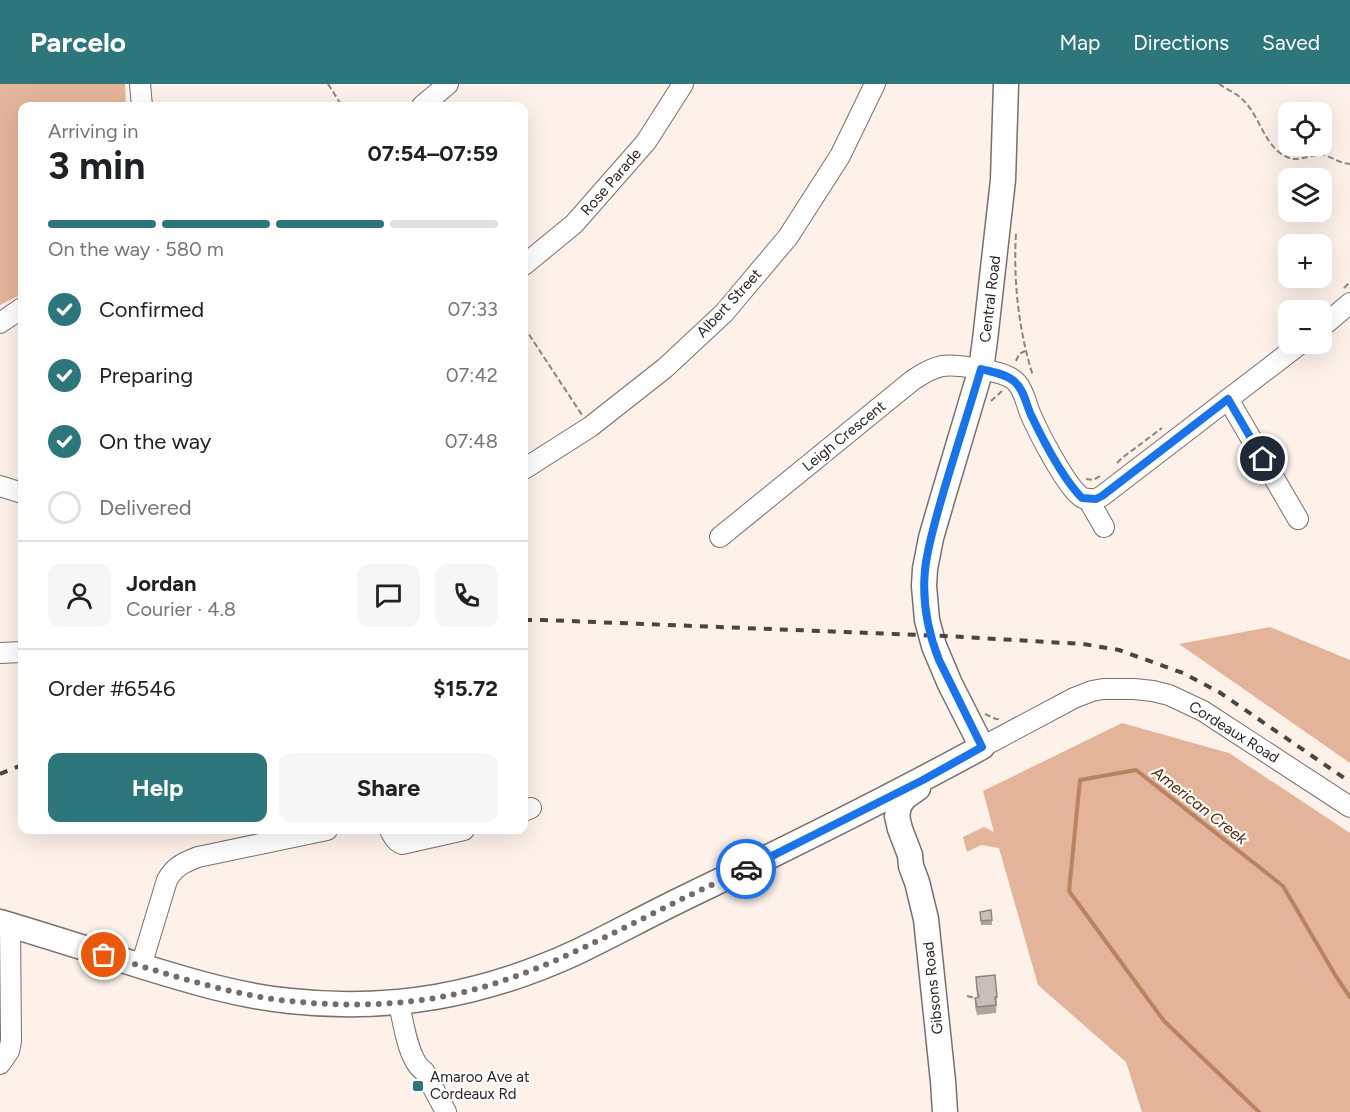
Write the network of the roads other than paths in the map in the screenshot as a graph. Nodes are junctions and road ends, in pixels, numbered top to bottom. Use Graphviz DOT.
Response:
graph roads {
  1 [pos="140,84"];
  2 [pos="448,84"];
  3 [pos="683,84"];
  4 [pos="876,84"];
  5 [pos="1006,84"];
  6 [pos="142,102"];
  7 [pos="427,102"];
  8 [pos="528,262"];
  9 [pos="1350,303"];
  10 [pos="18,311"];
  11 [pos="1332,318"];
  12 [pos="0,323"];
  13 [pos="1287,354"];
  14 [pos="981,369"];
  15 [pos="1228,399"];
  16 [pos="528,466"];
  17 [pos="0,486"];
  18 [pos="18,492"];
  19 [pos="1089,499"];
  20 [pos="1298,519"];
  21 [pos="1104,527"];
  22 [pos="720,537"];
  23 [pos="18,652"];
  24 [pos="0,653"];
  25 [pos="982,747"];
  26 [pos="949,765"];
  27 [pos="872,805"];
  28 [pos="1350,807"];
  29 [pos="308,834"];
  30 [pos="392,834"];
  31 [pos="446,834"];
  32 [pos="911,866"];
  33 [pos="5,924"];
  34 [pos="141,966"];
  35 [pos="405,1002"];
  36 [pos="0,1064"];
  37 [pos="446,1112"];
  38 [pos="945,1112"];
  1 -- 6 [label="street"];
  2 -- 7 [label="street"];
  3 -- 8 [label="street, Rose Parade"];
  4 -- 16 [label="street, Albert Street"];
  5 -- 14 [label="main road, Central Road"];
  9 -- 11 [label="street"];
  10 -- 12 [label="street"];
  13 -- 15 [label="street"];
  14 -- 19 [label="street, Leigh Crescent"];
  14 -- 22 [label="street, Leigh Crescent"];
  14 -- 25 [label="main road, Central Road"];
  15 -- 19 [label="street"];
  15 -- 20 [label="street"];
  17 -- 18 [label="street"];
  19 -- 21 [label="street"];
  23 -- 24 [label="street"];
  25 -- 26 [label="main road, Cordeaux Road"];
  25 -- 28 [label="street, Cordeaux Road"];
  26 -- 27 [label="main road, Cordeaux Road"];
  26 -- 32 [label="main road, Gibsons Road"];
  27 -- 32 [label="main road, Gibsons Road"];
  27 -- 35 [label="main road, Cordeaux Road"];
  29 -- 34 [label="street"];
  30 -- 31 [label="street"];
  32 -- 38 [label="main road, Gibsons Road"];
  33 -- 34 [label="main road, Cordeaux Road"];
  33 -- 36 [label="street"];
  34 -- 35 [label="main road, Cordeaux Road"];
  35 -- 37 [label="street"];
}
